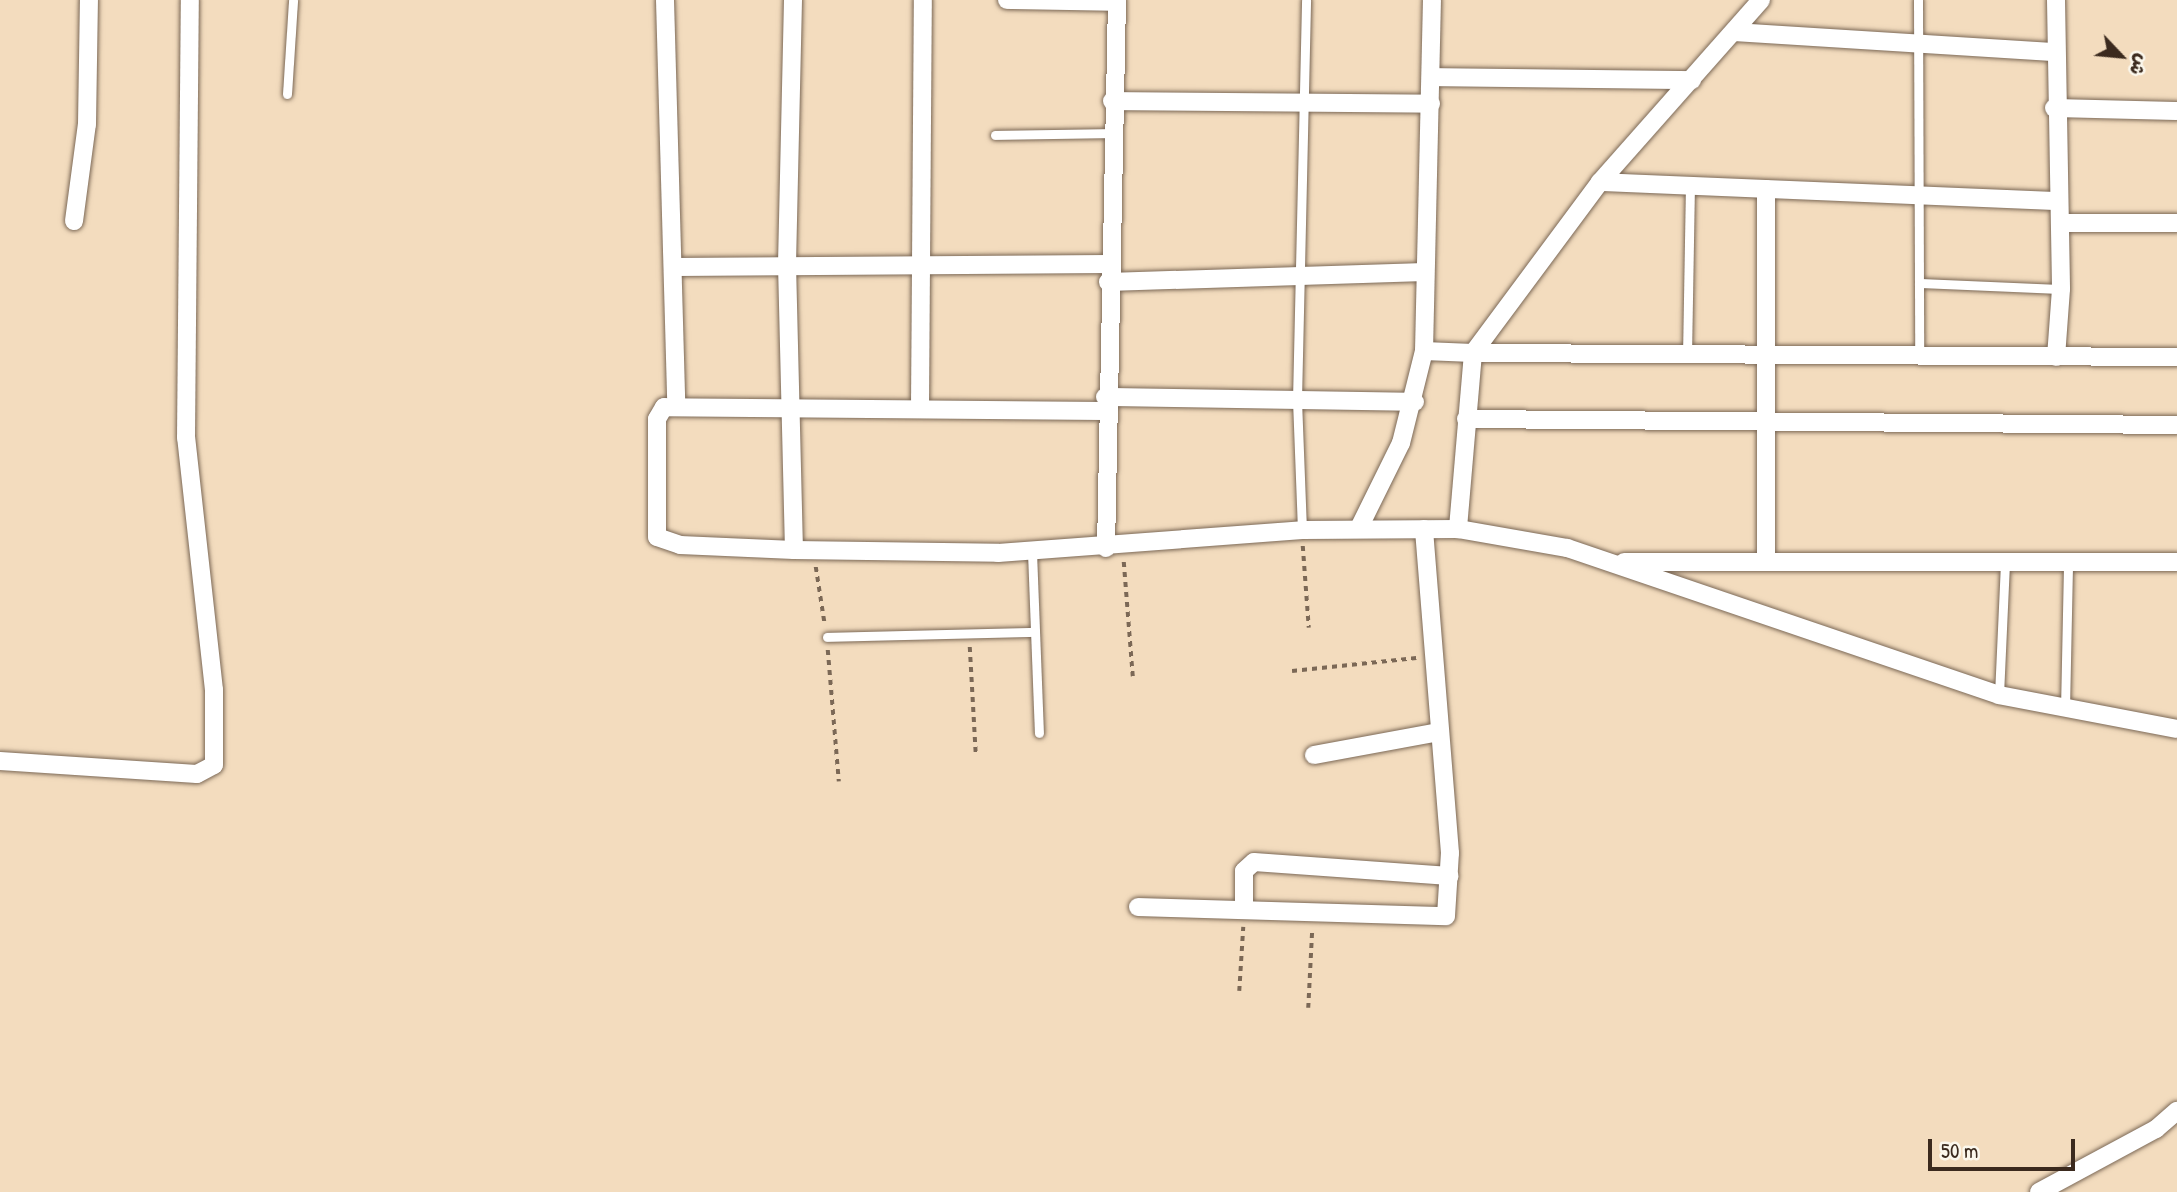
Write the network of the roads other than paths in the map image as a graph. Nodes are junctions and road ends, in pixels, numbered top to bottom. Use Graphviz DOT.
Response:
graph roads {
  1 [pos="89,0"];
  2 [pos="190,0"];
  3 [pos="293,0"];
  4 [pos="664,0"];
  5 [pos="793,0"];
  6 [pos="923,0"];
  7 [pos="1007,0"];
  8 [pos="1306,0"];
  9 [pos="1433,0"];
  10 [pos="1761,0"];
  11 [pos="1918,0"];
  12 [pos="2056,0"];
  13 [pos="1117,1"];
  14 [pos="1735,32"];
  15 [pos="1920,44"];
  16 [pos="2055,52"];
  17 [pos="1432,76"];
  18 [pos="1692,80"];
  19 [pos="287,94"];
  20 [pos="1112,101"];
  21 [pos="1305,103"];
  22 [pos="1431,104"];
  23 [pos="2054,108"];
  24 [pos="2177,111"];
  25 [pos="1112,133"];
  26 [pos="995,135"];
  27 [pos="1600,182"];
  28 [pos="1690,186"];
  29 [pos="1766,189"];
  30 [pos="1920,195"];
  31 [pos="2058,201"];
  32 [pos="74,220"];
  33 [pos="2060,223"];
  34 [pos="2177,223"];
  35 [pos="787,264"];
  36 [pos="923,264"];
  37 [pos="1108,264"];
  38 [pos="675,267"];
  39 [pos="1425,272"];
  40 [pos="1305,275"];
  41 [pos="1108,282"];
  42 [pos="1919,283"];
  43 [pos="2061,289"];
  44 [pos="1424,351"];
  45 [pos="1472,353"];
  46 [pos="2056,356"];
  47 [pos="2177,357"];
  48 [pos="1763,358"];
  49 [pos="1919,358"];
  50 [pos="1687,359"];
  51 [pos="1297,400"];
  52 [pos="1415,402"];
  53 [pos="676,404"];
  54 [pos="1104,404"];
  55 [pos="793,407"];
  56 [pos="920,407"];
  57 [pos="1465,419"];
  58 [pos="1763,424"];
  59 [pos="2177,425"];
  60 [pos="1359,528"];
  61 [pos="1424,529"];
  62 [pos="1458,529"];
  63 [pos="1302,530"];
  64 [pos="1115,547"];
  65 [pos="794,550"];
  66 [pos="1032,552"];
  67 [pos="1613,562"];
  68 [pos="1766,562"];
  69 [pos="2005,562"];
  70 [pos="2068,562"];
  71 [pos="2177,562"];
  72 [pos="1034,632"];
  73 [pos="827,637"];
  74 [pos="1999,695"];
  75 [pos="2065,709"];
  76 [pos="2177,729"];
  77 [pos="1439,732"];
  78 [pos="1039,733"];
  79 [pos="1314,755"];
  80 [pos="0,761"];
  81 [pos="1449,876"];
  82 [pos="1138,907"];
  83 [pos="1244,911"];
  84 [pos="2177,1111"];
  85 [pos="2039,1192"];
  1 -- 32 [label="street"];
  2 -- 80 [label="street"];
  3 -- 19 [label="lane"];
  4 -- 38 [label="street"];
  5 -- 35 [label="street"];
  6 -- 36 [label="street"];
  7 -- 13 [label="street"];
  8 -- 21 [label="lane"];
  9 -- 17 [label="street"];
  10 -- 14 [label="street"];
  11 -- 15 [label="lane"];
  12 -- 16 [label="street"];
  13 -- 20 [label="street"];
  14 -- 15 [label="street"];
  14 -- 18 [label="street"];
  15 -- 16 [label="street"];
  15 -- 30 [label="lane"];
  16 -- 23 [label="street"];
  17 -- 18 [label="street"];
  17 -- 22 [label="street"];
  18 -- 27 [label="street"];
  20 -- 21 [label="street"];
  20 -- 25 [label="street"];
  21 -- 22 [label="street"];
  21 -- 40 [label="lane"];
  22 -- 39 [label="street"];
  23 -- 24 [label="street"];
  23 -- 31 [label="street"];
  25 -- 26 [label="lane"];
  25 -- 37 [label="street"];
  27 -- 28 [label="street"];
  27 -- 45 [label="street"];
  28 -- 29 [label="street"];
  28 -- 50 [label="lane"];
  29 -- 30 [label="street"];
  29 -- 48 [label="street"];
  30 -- 31 [label="street"];
  30 -- 42 [label="lane"];
  31 -- 33 [label="street"];
  33 -- 34 [label="street"];
  33 -- 43 [label="street"];
  35 -- 36 [label="street"];
  35 -- 38 [label="street"];
  35 -- 55 [label="street"];
  36 -- 37 [label="street"];
  36 -- 56 [label="street"];
  37 -- 41 [label="street"];
  38 -- 53 [label="street"];
  39 -- 40 [label="street"];
  39 -- 44 [label="street"];
  40 -- 41 [label="street"];
  40 -- 51 [label="lane"];
  41 -- 54 [label="street"];
  42 -- 43 [label="lane"];
  42 -- 49 [label="lane"];
  43 -- 46 [label="street"];
  44 -- 45 [label="street"];
  44 -- 52 [label="street"];
  45 -- 50 [label="street"];
  45 -- 57 [label="street"];
  46 -- 47 [label="street"];
  46 -- 49 [label="street"];
  48 -- 49 [label="street"];
  48 -- 50 [label="street"];
  48 -- 58 [label="street"];
  51 -- 52 [label="street"];
  51 -- 54 [label="street"];
  51 -- 63 [label="lane"];
  52 -- 60 [label="street"];
  53 -- 55 [label="street"];
  53 -- 65 [label="street"];
  54 -- 56 [label="street"];
  54 -- 64 [label="street"];
  55 -- 56 [label="street"];
  55 -- 65 [label="street"];
  57 -- 58 [label="street"];
  57 -- 62 [label="street"];
  58 -- 59 [label="street"];
  58 -- 68 [label="street"];
  60 -- 61 [label="street"];
  60 -- 63 [label="street"];
  61 -- 62 [label="street"];
  61 -- 77 [label="street"];
  62 -- 67 [label="street"];
  63 -- 64 [label="street"];
  64 -- 66 [label="street"];
  65 -- 66 [label="street"];
  66 -- 72 [label="lane"];
  67 -- 68 [label="street"];
  67 -- 74 [label="street"];
  68 -- 69 [label="street"];
  69 -- 70 [label="street"];
  69 -- 74 [label="lane"];
  70 -- 71 [label="street"];
  70 -- 75 [label="lane"];
  72 -- 73 [label="lane"];
  72 -- 78 [label="lane"];
  74 -- 75 [label="street"];
  75 -- 76 [label="street"];
  77 -- 79 [label="street"];
  77 -- 81 [label="street"];
  81 -- 83 [label="street"];
  81 -- 83 [label="street"];
  82 -- 83 [label="street"];
  84 -- 85 [label="street"];
}
